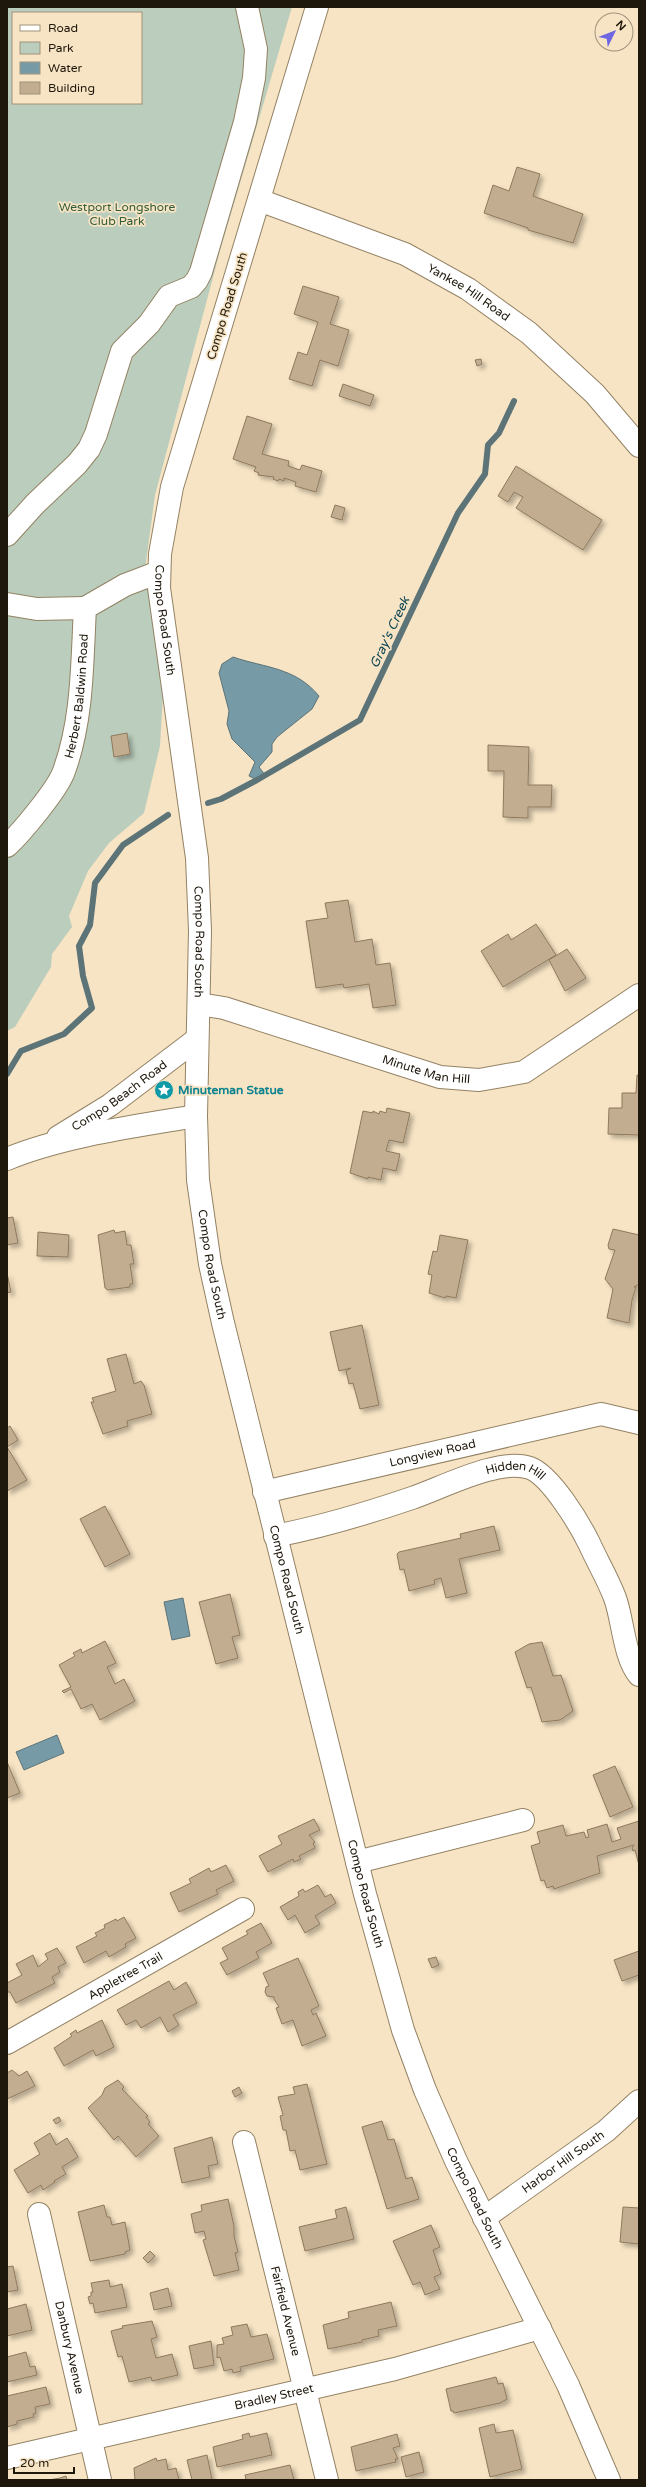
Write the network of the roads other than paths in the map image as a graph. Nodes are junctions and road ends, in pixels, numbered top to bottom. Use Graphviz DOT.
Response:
graph roads {
  1 [pos="247,7"];
  2 [pos="317,7"];
  3 [pos="259,200"];
  4 [pos="639,446"];
  5 [pos="7,535"];
  6 [pos="159,572"];
  7 [pos="7,604"];
  8 [pos="85,608"];
  9 [pos="7,846"];
  10 [pos="639,995"];
  11 [pos="199,1004"];
  12 [pos="197,1039"];
  13 [pos="196,1116"];
  14 [pos="38,1148"];
  15 [pos="7,1159"];
  16 [pos="639,1423"];
  17 [pos="264,1492"];
  18 [pos="275,1536"];
  19 [pos="639,1675"];
  20 [pos="523,1820"];
  21 [pos="357,1862"];
  22 [pos="243,1909"];
  23 [pos="7,2043"];
  24 [pos="639,2101"];
  25 [pos="244,2142"];
  26 [pos="39,2214"];
  27 [pos="484,2218"];
  28 [pos="540,2328"];
  29 [pos="306,2389"];
  30 [pos="91,2438"];
  31 [pos="7,2458"];
  32 [pos="100,2480"];
  33 [pos="327,2480"];
  34 [pos="609,2480"];
  1 -- 5 [label="street"];
  2 -- 3 [label="street, Compo Road South"];
  3 -- 4 [label="street, Yankee Hill Road"];
  3 -- 6 [label="street, Compo Road South"];
  6 -- 8 [label="street"];
  6 -- 11 [label="street, Compo Road South"];
  7 -- 8 [label="street"];
  8 -- 9 [label="street, Herbert Baldwin Road"];
  10 -- 11 [label="street, Minute Man Hill"];
  11 -- 12 [label="street, Compo Road South"];
  12 -- 13 [label="street, Compo Road South"];
  12 -- 14 [label="street, Compo Beach Road"];
  13 -- 14 [label="street, Compo Beach Road"];
  13 -- 17 [label="street, Compo Road South"];
  14 -- 15 [label="street, Compo Beach Road"];
  16 -- 17 [label="street, Longview Road"];
  17 -- 18 [label="street, Compo Road South"];
  18 -- 19 [label="street, Hidden Hill"];
  18 -- 21 [label="street, Compo Road South"];
  20 -- 21 [label="street"];
  21 -- 27 [label="street, Compo Road South"];
  22 -- 23 [label="street, Appletree Trail"];
  24 -- 27 [label="street, Harbor Hill South"];
  25 -- 29 [label="street, Fairfield Avenue"];
  26 -- 30 [label="street, Danbury Avenue"];
  27 -- 28 [label="street, Compo Road South"];
  28 -- 29 [label="street, Bradley Street"];
  28 -- 34 [label="street, Compo Road South"];
  29 -- 30 [label="street, Bradley Street"];
  29 -- 33 [label="street, Fairfield Avenue"];
  30 -- 31 [label="street, Bradley Street"];
  30 -- 32 [label="street, Danbury Avenue"];
}
